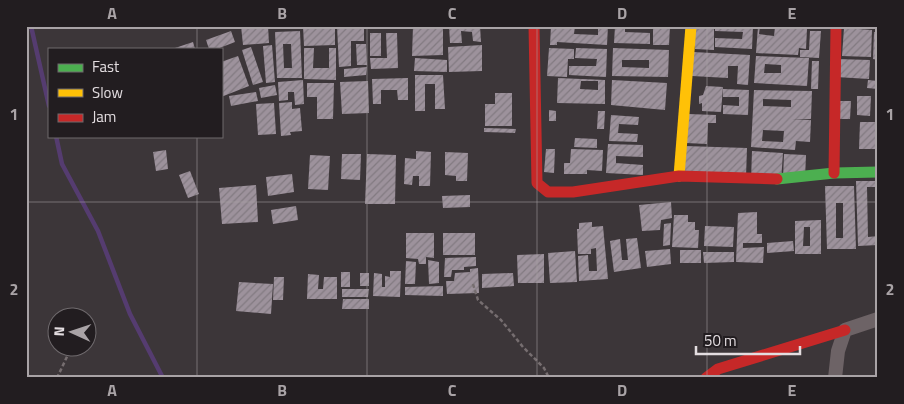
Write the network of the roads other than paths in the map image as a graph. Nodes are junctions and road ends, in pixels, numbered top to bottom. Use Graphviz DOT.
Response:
graph roads {
  1 [pos="534,26"];
  2 [pos="691,26"];
  3 [pos="836,26"];
  4 [pos="878,172"];
  5 [pos="834,173"];
  6 [pos="680,176"];
  7 [pos="878,319"];
  8 [pos="845,330"];
  9 [pos="706,378"];
  10 [pos="835,378"];
  1 -- 6 [label="street"];
  2 -- 6 [label="street"];
  3 -- 5 [label="street"];
  4 -- 5 [label="street"];
  5 -- 6 [label="street"];
  7 -- 8 [label="street"];
  8 -- 9 [label="street"];
  8 -- 10 [label="street"];
}
